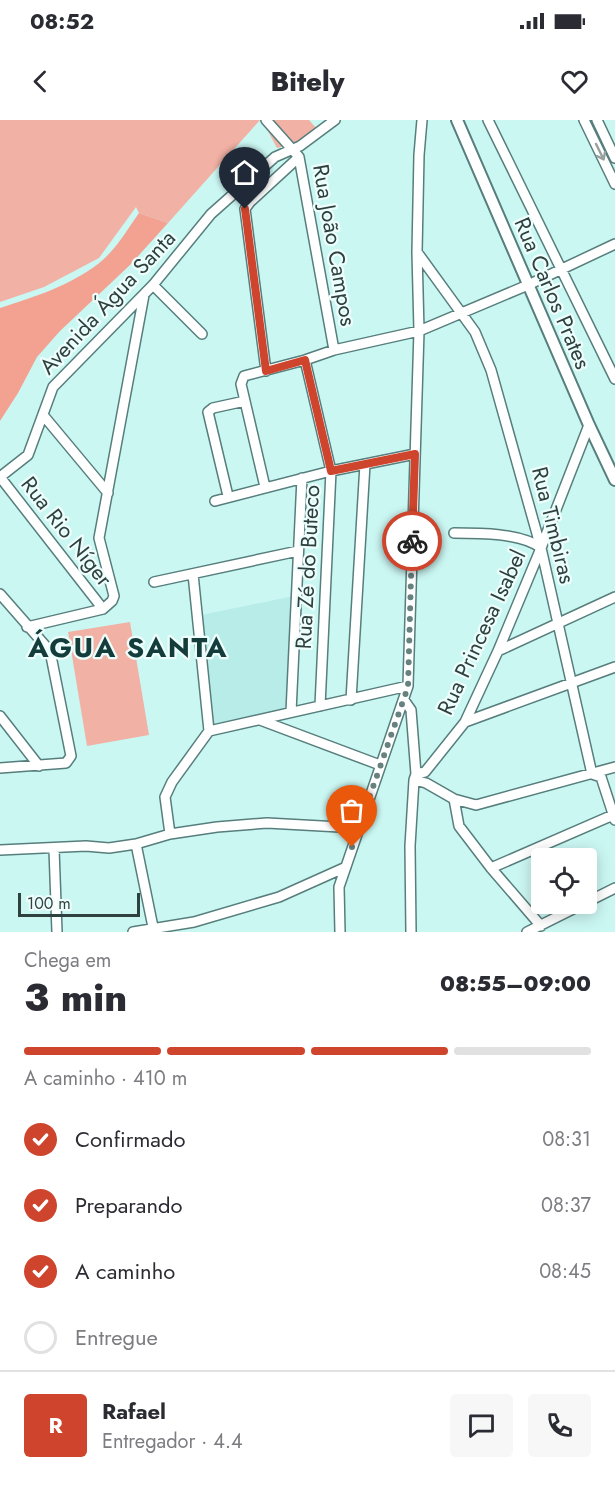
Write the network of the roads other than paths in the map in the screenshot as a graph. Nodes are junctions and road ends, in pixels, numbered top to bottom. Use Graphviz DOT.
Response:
graph roads {
  1 [pos="266,120"];
  2 [pos="335,120"];
  3 [pos="422,120"];
  4 [pos="458,120"];
  5 [pos="488,120"];
  6 [pos="584,120"];
  7 [pos="597,120"];
  8 [pos="296,154"];
  9 [pos="615,158"];
  10 [pos="615,184"];
  11 [pos="615,244"];
  12 [pos="417,252"];
  13 [pos="562,269"];
  14 [pos="153,285"];
  15 [pos="528,285"];
  16 [pos="144,295"];
  17 [pos="462,313"];
  18 [pos="419,332"];
  19 [pos="202,334"];
  20 [pos="334,350"];
  21 [pos="305,360"];
  22 [pos="266,371"];
  23 [pos="615,379"];
  24 [pos="245,401"];
  25 [pos="43,415"];
  26 [pos="589,425"];
  27 [pos="415,454"];
  28 [pos="365,464"];
  29 [pos="331,471"];
  30 [pos="0,477"];
  31 [pos="302,478"];
  32 [pos="615,480"];
  33 [pos="265,487"];
  34 [pos="108,494"];
  35 [pos="228,496"];
  36 [pos="215,501"];
  37 [pos="454,533"];
  38 [pos="541,548"];
  39 [pos="298,550"];
  40 [pos="194,573"];
  41 [pos="154,582"];
  42 [pos="0,594"];
  43 [pos="615,597"];
  44 [pos="103,609"];
  45 [pos="558,625"];
  46 [pos="27,627"];
  47 [pos="498,651"];
  48 [pos="615,667"];
  49 [pos="573,682"];
  50 [pos="408,687"];
  51 [pos="351,700"];
  52 [pos="404,700"];
  53 [pos="320,706"];
  54 [pos="291,712"];
  55 [pos="0,716"];
  56 [pos="260,720"];
  57 [pos="465,722"];
  58 [pos="209,731"];
  59 [pos="380,765"];
  60 [pos="39,766"];
  61 [pos="615,767"];
  62 [pos="0,768"];
  63 [pos="592,774"];
  64 [pos="415,777"];
  65 [pos="454,799"];
  66 [pos="614,818"];
  67 [pos="358,828"];
  68 [pos="170,834"];
  69 [pos="136,844"];
  70 [pos="54,849"];
  71 [pos="0,850"];
  72 [pos="346,867"];
  73 [pos="491,868"];
  74 [pos="615,888"];
  75 [pos="541,926"];
  76 [pos="153,930"];
  77 [pos="57,932"];
  78 [pos="133,932"];
  79 [pos="339,932"];
  80 [pos="411,932"];
  81 [pos="527,932"];
  1 -- 8 [label="street"];
  2 -- 8 [label="street"];
  3 -- 12 [label="street"];
  4 -- 15 [label="street, Rua Carlos Prates"];
  5 -- 13 [label="street"];
  6 -- 10 [label="street, one-way"];
  7 -- 9 [label="street"];
  8 -- 14 [label="street, Avenida Água Santa"];
  8 -- 20 [label="street, Rua João Campos"];
  8 -- 22 [label="street"];
  11 -- 13 [label="street"];
  12 -- 17 [label="street, Rua Timbiras"];
  12 -- 18 [label="street"];
  13 -- 15 [label="street"];
  13 -- 23 [label="street"];
  14 -- 16 [label="street, Avenida Água Santa"];
  14 -- 19 [label="street"];
  15 -- 17 [label="street"];
  15 -- 26 [label="street, Rua Carlos Prates"];
  16 -- 25 [label="street, Avenida Água Santa"];
  16 -- 34 [label="street"];
  17 -- 18 [label="street"];
  17 -- 38 [label="street, Rua Timbiras"];
  18 -- 20 [label="street"];
  18 -- 27 [label="street"];
  20 -- 21 [label="street"];
  21 -- 22 [label="street"];
  21 -- 29 [label="street, Rua Zé do Buteco"];
  22 -- 24 [label="street"];
  24 -- 33 [label="street"];
  24 -- 35 [label="street"];
  25 -- 30 [label="street, Avenida Água Santa"];
  25 -- 34 [label="street"];
  26 -- 32 [label="street, Rua Carlos Prates"];
  26 -- 38 [label="street, Rua Princesa Isabel"];
  27 -- 28 [label="street"];
  27 -- 50 [label="street"];
  28 -- 29 [label="street"];
  28 -- 51 [label="street"];
  29 -- 31 [label="street"];
  29 -- 53 [label="street, Rua Zé do Buteco"];
  30 -- 44 [label="street, Rua Rio Níger"];
  31 -- 33 [label="street"];
  31 -- 39 [label="street"];
  33 -- 35 [label="street"];
  34 -- 44 [label="street"];
  35 -- 36 [label="street"];
  37 -- 38 [label="street"];
  38 -- 45 [label="street, Rua Timbiras"];
  38 -- 47 [label="street, Rua Princesa Isabel"];
  39 -- 40 [label="street"];
  39 -- 54 [label="street"];
  40 -- 41 [label="street"];
  40 -- 58 [label="street"];
  42 -- 46 [label="street"];
  43 -- 45 [label="street"];
  44 -- 46 [label="street"];
  45 -- 47 [label="street"];
  45 -- 49 [label="street, Rua Timbiras"];
  46 -- 60 [label="street"];
  47 -- 57 [label="street, Rua Princesa Isabel"];
  48 -- 49 [label="street"];
  49 -- 57 [label="street"];
  49 -- 63 [label="street, Rua Timbiras"];
  50 -- 51 [label="street"];
  50 -- 52 [label="street"];
  51 -- 53 [label="street"];
  52 -- 59 [label="street"];
  52 -- 64 [label="street"];
  53 -- 54 [label="street"];
  54 -- 56 [label="street"];
  55 -- 60 [label="street"];
  56 -- 58 [label="street"];
  56 -- 59 [label="street"];
  57 -- 64 [label="street, Rua Princesa Isabel"];
  58 -- 68 [label="street"];
  59 -- 67 [label="street"];
  60 -- 62 [label="street"];
  61 -- 63 [label="street"];
  63 -- 65 [label="street"];
  63 -- 66 [label="street, Rua Timbiras"];
  64 -- 65 [label="street"];
  64 -- 80 [label="street"];
  65 -- 73 [label="street"];
  66 -- 73 [label="street"];
  67 -- 68 [label="street"];
  67 -- 72 [label="street"];
  68 -- 69 [label="street"];
  69 -- 70 [label="street"];
  69 -- 76 [label="street"];
  70 -- 71 [label="street"];
  70 -- 77 [label="street"];
  72 -- 76 [label="street"];
  72 -- 79 [label="street"];
  73 -- 75 [label="street"];
  74 -- 75 [label="street"];
  75 -- 81 [label="street"];
  76 -- 78 [label="street"];
}
